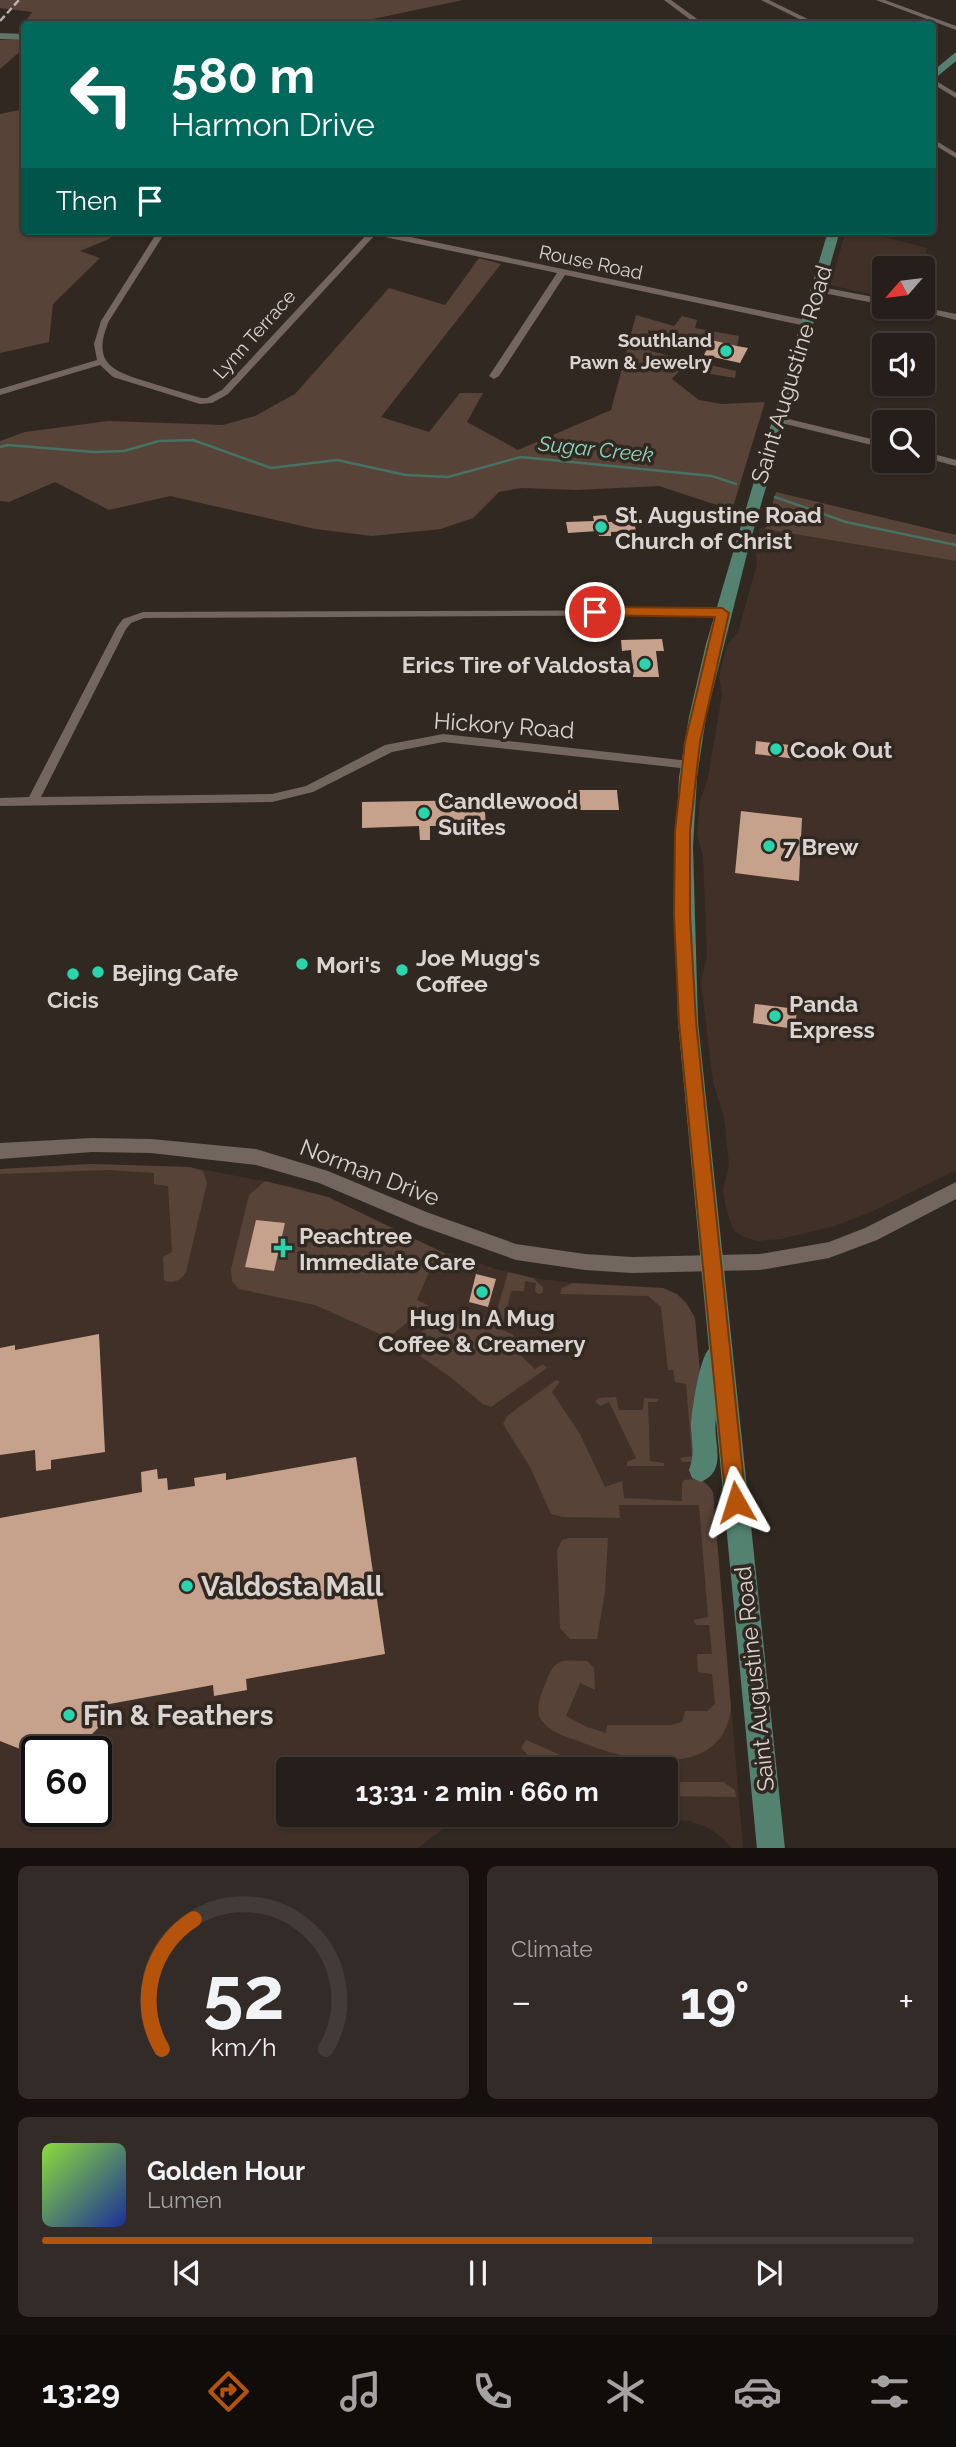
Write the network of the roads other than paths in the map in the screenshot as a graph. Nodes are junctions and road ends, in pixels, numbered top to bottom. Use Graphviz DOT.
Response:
graph roads {
  1 [pos="667,0"];
  2 [pos="764,0"];
  3 [pos="879,0"];
  4 [pos="697,21"];
  5 [pos="808,21"];
  6 [pos="956,28"];
  7 [pos="0,36"];
  8 [pos="21,37"];
  9 [pos="956,55"];
  10 [pos="936,76"];
  11 [pos="936,81"];
  12 [pos="956,96"];
  13 [pos="936,143"];
  14 [pos="956,156"];
  15 [pos="160,235"];
  16 [pos="367,235"];
  17 [pos="389,235"];
  18 [pos="420,235"];
  19 [pos="833,235"];
  20 [pos="415,241"];
  21 [pos="562,272"];
  22 [pos="816,289"];
  23 [pos="872,300"];
  24 [pos="935,313"];
  25 [pos="956,317"];
  26 [pos="806,323"];
  27 [pos="101,362"];
  28 [pos="494,376"];
  29 [pos="0,392"];
  30 [pos="776,419"];
  31 [pos="872,442"];
  32 [pos="935,457"];
  33 [pos="956,463"];
  34 [pos="722,613"];
  35 [pos="690,765"];
  36 [pos="33,801"];
  37 [pos="0,802"];
  38 [pos="0,1151"];
  39 [pos="956,1190"];
  40 [pos="712,1265"];
  41 [pos="719,1333"];
  42 [pos="701,1470"];
  43 [pos="771,1848"];
  1 -- 4 [label="street"];
  2 -- 5 [label="street"];
  3 -- 6 [label="street"];
  7 -- 8 [label="main road"];
  9 -- 10 [label="main road"];
  11 -- 12 [label="street"];
  13 -- 14 [label="street"];
  15 -- 27 [label="street"];
  16 -- 27 [label="street, Lynn Terrace"];
  17 -- 20 [label="street, Rouse Road"];
  18 -- 20 [label="street"];
  19 -- 22 [label="main road, Saint Augustine Road"];
  20 -- 21 [label="street, Rouse Road"];
  21 -- 26 [label="street, Rouse Road"];
  21 -- 28 [label="street"];
  22 -- 23 [label="street"];
  22 -- 26 [label="main road, Saint Augustine Road"];
  24 -- 25 [label="street"];
  26 -- 30 [label="main road, Saint Augustine Road"];
  27 -- 29 [label="street"];
  30 -- 31 [label="street"];
  30 -- 34 [label="main road, Saint Augustine Road"];
  32 -- 33 [label="street"];
  34 -- 35 [label="main road, Saint Augustine Road"];
  34 -- 36 [label="street"];
  35 -- 36 [label="street, Hickory Road"];
  35 -- 40 [label="main road, Saint Augustine Road"];
  36 -- 37 [label="street, Hickory Road"];
  38 -- 40 [label="street, Norman Drive"];
  39 -- 40 [label="street, Norman Drive"];
  40 -- 41 [label="main road, Saint Augustine Road"];
  41 -- 42 [label="main road"];
  41 -- 43 [label="main road, Saint Augustine Road"];
}
